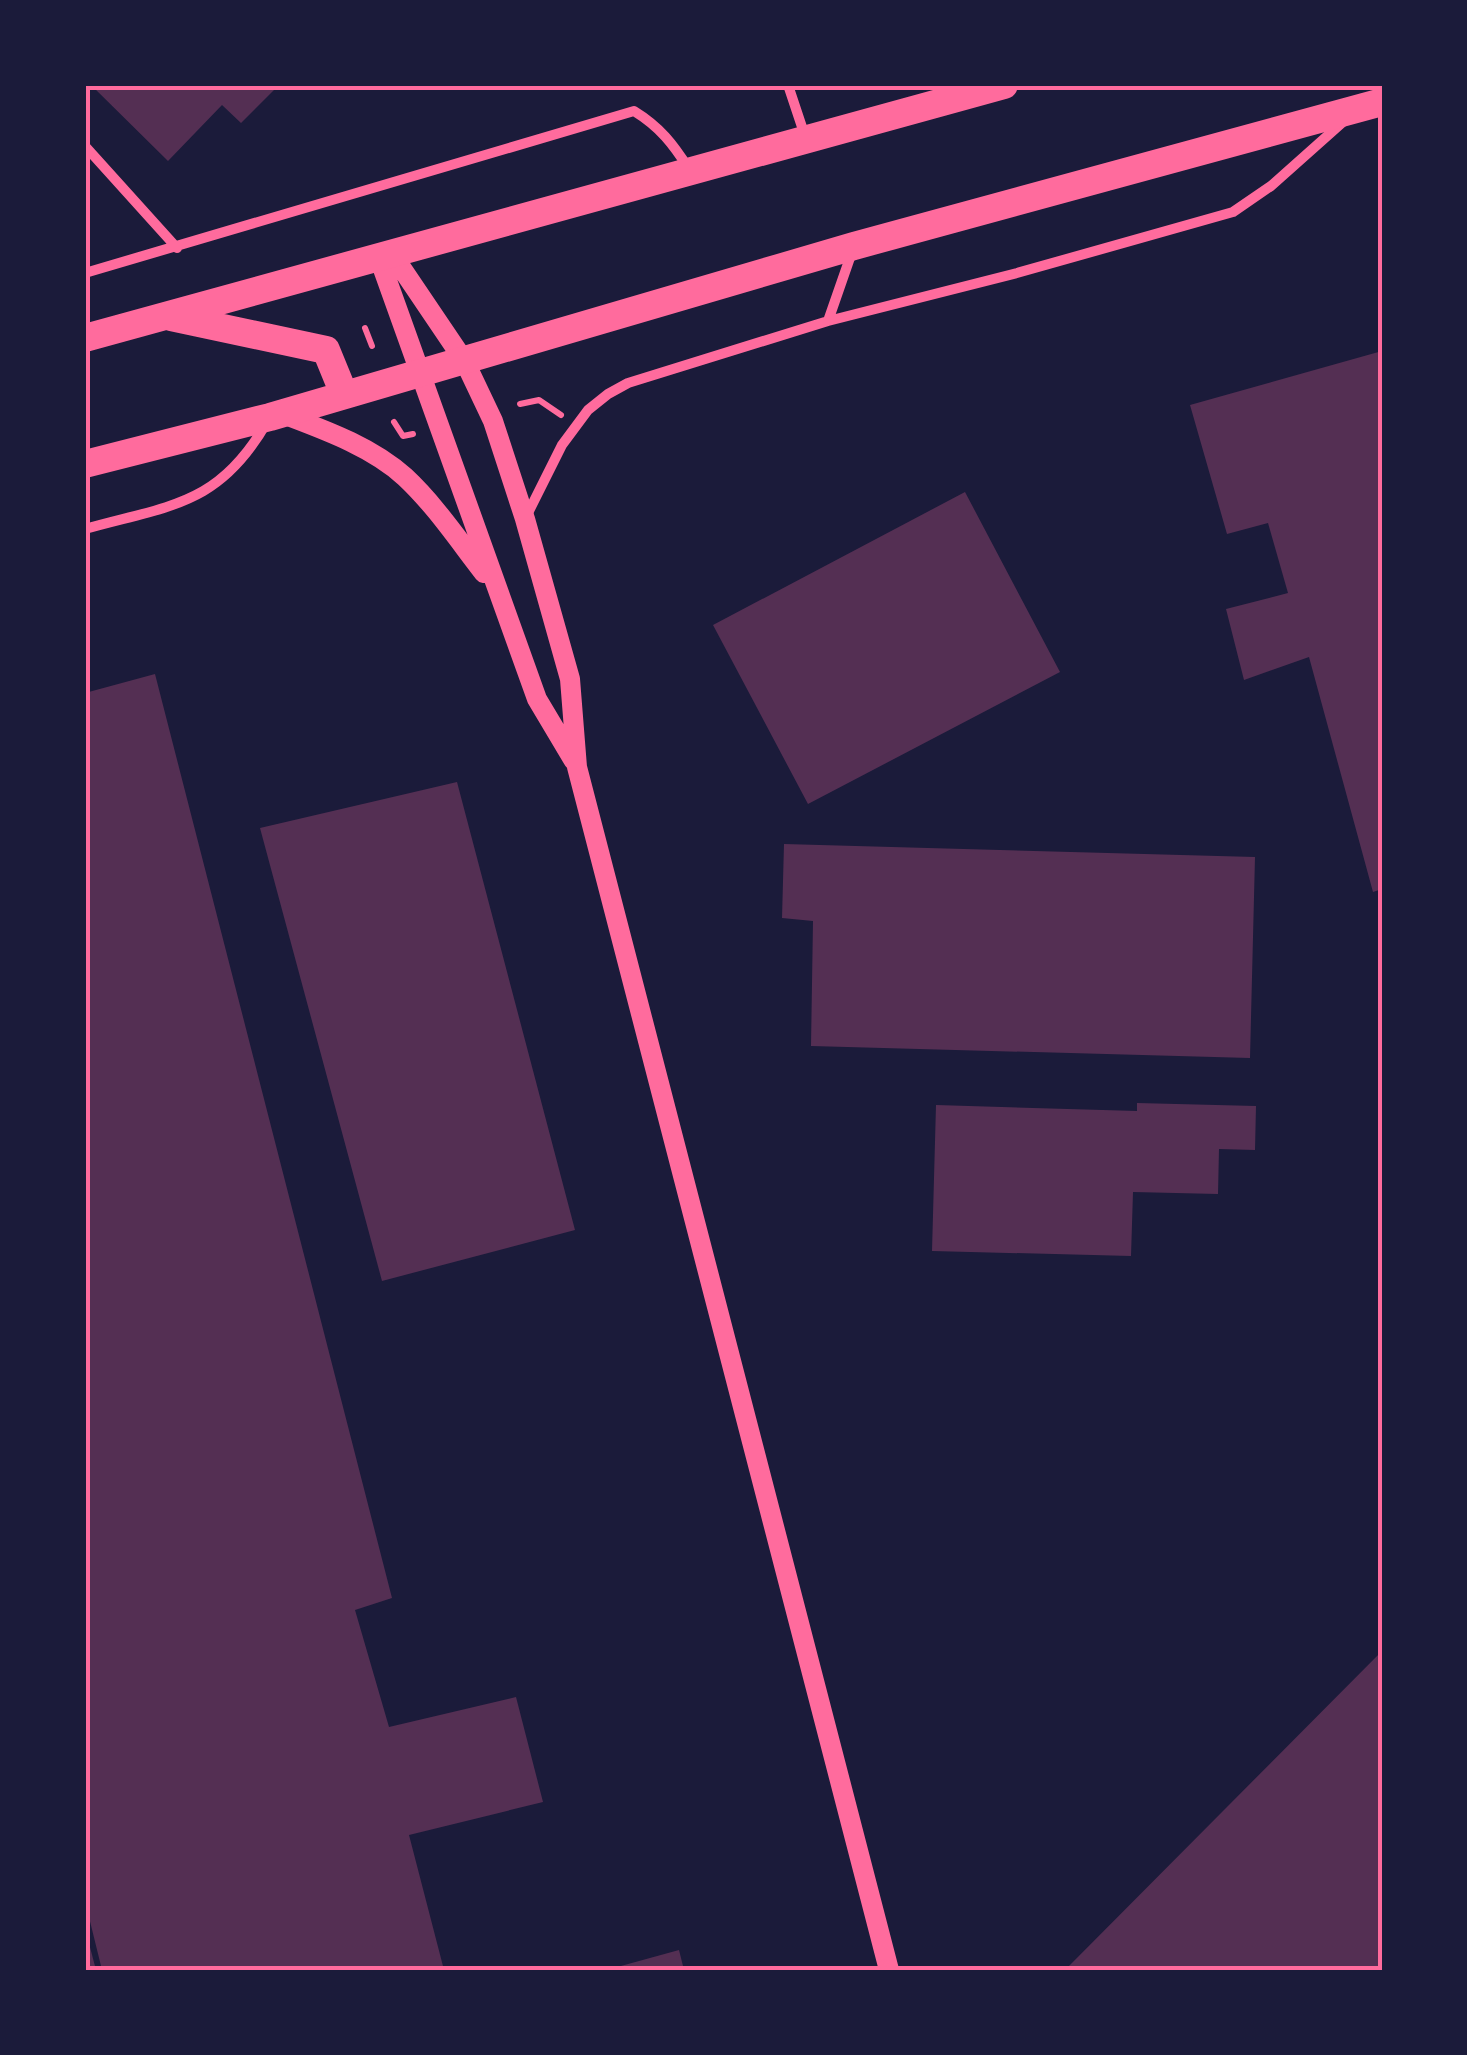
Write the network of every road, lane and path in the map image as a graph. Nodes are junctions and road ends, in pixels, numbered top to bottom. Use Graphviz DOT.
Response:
graph roads {
  1 [pos="788,85"];
  2 [pos="1004,85"];
  3 [pos="1371,104"];
  4 [pos="805,138"];
  5 [pos="85,146"];
  6 [pos="690,170"];
  7 [pos="854,246"];
  8 [pos="177,248"];
  9 [pos="386,256"];
  10 [pos="85,273"];
  11 [pos="165,316"];
  12 [pos="828,321"];
  13 [pos="365,328"];
  14 [pos="85,338"];
  15 [pos="372,346"];
  16 [pos="465,362"];
  17 [pos="422,372"];
  18 [pos="344,394"];
  19 [pos="520,404"];
  20 [pos="275,415"];
  21 [pos="562,416"];
  22 [pos="85,464"];
  23 [pos="526,519"];
  24 [pos="85,529"];
  25 [pos="494,587"];
  26 [pos="578,767"];
  27 [pos="889,1970"];
  1 -- 4 [label="street"];
  2 -- 4 [label="highway"];
  3 -- 7 [label="highway"];
  3 -- 12 [label="street"];
  4 -- 6 [label="highway"];
  5 -- 8 [label="street"];
  6 -- 8 [label="street"];
  6 -- 9 [label="highway"];
  7 -- 12 [label="street"];
  7 -- 16 [label="highway"];
  8 -- 10 [label="street"];
  9 -- 11 [label="highway"];
  9 -- 16 [label="main road"];
  9 -- 17 [label="main road"];
  11 -- 14 [label="highway"];
  11 -- 18 [label="highway"];
  12 -- 23 [label="street"];
  13 -- 15 [label="path"];
  16 -- 17 [label="highway"];
  16 -- 23 [label="main road"];
  17 -- 18 [label="highway"];
  17 -- 25 [label="main road"];
  18 -- 20 [label="highway"];
  19 -- 21 [label="path"];
  20 -- 22 [label="highway"];
  20 -- 24 [label="street"];
  20 -- 25 [label="main road"];
  23 -- 26 [label="main road"];
  25 -- 26 [label="main road"];
  26 -- 27 [label="main road"];
}
